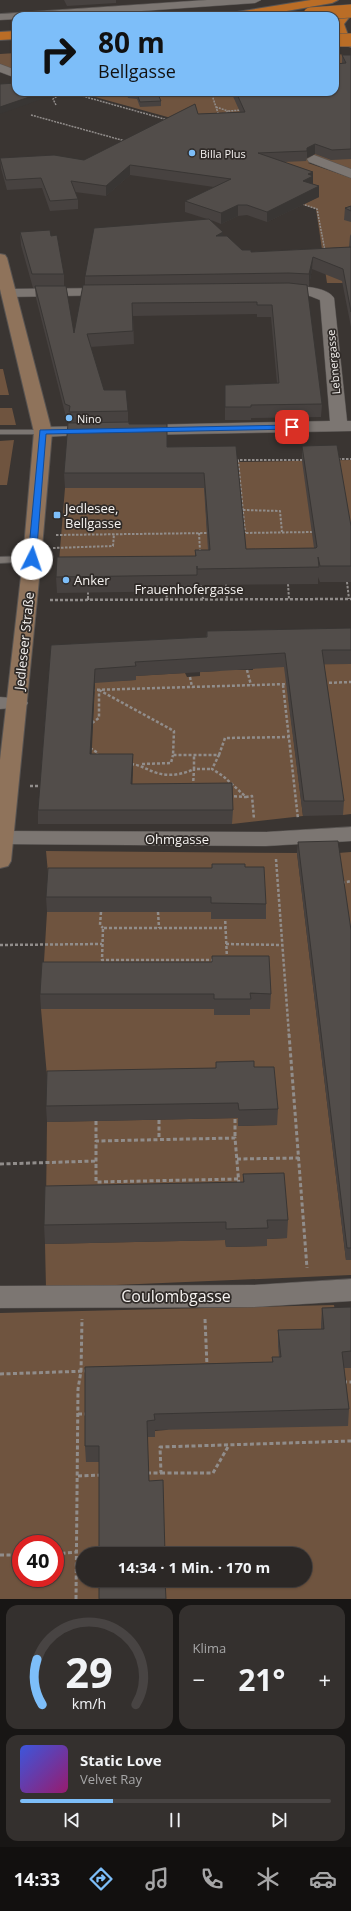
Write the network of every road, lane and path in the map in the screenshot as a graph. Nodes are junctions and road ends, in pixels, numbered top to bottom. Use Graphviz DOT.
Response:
graph roads {
  1 [pos="255,0"];
  2 [pos="332,0"];
  3 [pos="351,10"];
  4 [pos="80,12"];
  5 [pos="261,12"];
  6 [pos="330,12"];
  7 [pos="12,16"];
  8 [pos="351,17"];
  9 [pos="0,18"];
  10 [pos="339,18"];
  11 [pos="339,22"];
  12 [pos="339,27"];
  13 [pos="12,35"];
  14 [pos="0,36"];
  15 [pos="12,41"];
  16 [pos="339,41"];
  17 [pos="0,42"];
  18 [pos="351,42"];
  19 [pos="0,68"];
  20 [pos="12,72"];
  21 [pos="56,96"];
  22 [pos="82,96"];
  23 [pos="212,96"];
  24 [pos="56,105"];
  25 [pos="216,107"];
  26 [pos="244,110"];
  27 [pos="229,111"];
  28 [pos="31,115"];
  29 [pos="219,116"];
  30 [pos="172,121"];
  31 [pos="220,121"];
  32 [pos="129,142"];
  33 [pos="314,159"];
  34 [pos="351,174"];
  35 [pos="297,202"];
  36 [pos="326,257"];
  37 [pos="0,258"];
  38 [pos="266,290"];
  39 [pos="125,292"];
  40 [pos="8,294"];
  41 [pos="345,426"];
  42 [pos="0,432"];
  43 [pos="43,432"];
  44 [pos="351,459"];
  45 [pos="231,460"];
  46 [pos="238,460"];
  47 [pos="307,460"];
  48 [pos="339,466"];
  49 [pos="243,510"];
  50 [pos="282,532"];
  51 [pos="320,532"];
  52 [pos="199,533"];
  53 [pos="215,533"];
  54 [pos="238,533"];
  55 [pos="245,533"];
  56 [pos="114,534"];
  57 [pos="33,547"];
  58 [pos="200,553"];
  59 [pos="0,560"];
  60 [pos="347,582"];
  61 [pos="226,584"];
  62 [pos="288,584"];
  63 [pos="201,585"];
  64 [pos="88,592"];
  65 [pos="166,592"];
  66 [pos="203,599"];
  67 [pos="227,599"];
  68 [pos="289,599"];
  69 [pos="350,599"];
  70 [pos="28,600"];
  71 [pos="88,600"];
  72 [pos="167,600"];
  73 [pos="247,670"];
  74 [pos="190,677"];
  75 [pos="351,682"];
  76 [pos="321,683"];
  77 [pos="291,684"];
  78 [pos="251,685"];
  79 [pos="283,685"];
  80 [pos="192,687"];
  81 [pos="88,690"];
  82 [pos="99,690"];
  83 [pos="9,703"];
  84 [pos="91,730"];
  85 [pos="289,737"];
  86 [pos="90,742"];
  87 [pos="173,755"];
  88 [pos="194,755"];
  89 [pos="219,755"];
  90 [pos="97,758"];
  91 [pos="127,764"];
  92 [pos="141,764"];
  93 [pos="194,769"];
  94 [pos="212,769"];
  95 [pos="193,791"];
  96 [pos="224,796"];
  97 [pos="246,797"];
  98 [pos="351,834"];
  99 [pos="300,837"];
  100 [pos="4,838"];
  101 [pos="266,839"];
  102 [pos="0,861"];
  103 [pos="351,881"];
  104 [pos="342,883"];
  105 [pos="101,912"];
  106 [pos="158,912"];
  107 [pos="225,912"];
  108 [pos="103,928"];
  109 [pos="159,928"];
  110 [pos="226,928"];
  111 [pos="102,944"];
  112 [pos="226,944"];
  113 [pos="0,945"];
  114 [pos="283,945"];
  115 [pos="102,960"];
  116 [pos="158,960"];
  117 [pos="226,960"];
  118 [pos="100,964"];
  119 [pos="158,966"];
  120 [pos="227,966"];
  121 [pos="235,1118"];
  122 [pos="159,1120"];
  123 [pos="96,1121"];
  124 [pos="235,1138"];
  125 [pos="159,1140"];
  126 [pos="96,1141"];
  127 [pos="299,1158"];
  128 [pos="237,1159"];
  129 [pos="96,1160"];
  130 [pos="0,1164"];
  131 [pos="238,1179"];
  132 [pos="162,1180"];
  133 [pos="96,1182"];
  134 [pos="162,1185"];
  135 [pos="96,1187"];
  136 [pos="239,1189"];
  137 [pos="351,1290"];
  138 [pos="311,1293"];
  139 [pos="205,1296"];
  140 [pos="0,1297"];
  141 [pos="80,1297"];
  142 [pos="200,1370"];
  143 [pos="81,1371"];
  144 [pos="97,1371"];
  145 [pos="0,1374"];
  146 [pos="343,1382"];
  147 [pos="351,1382"];
  148 [pos="78,1414"];
  149 [pos="85,1414"];
  150 [pos="351,1441"];
  151 [pos="229,1445"];
  152 [pos="161,1473"];
  153 [pos="138,1474"];
  154 [pos="108,1475"];
  155 [pos="78,1476"];
  156 [pos="77,1547"];
  157 [pos="76,1552"];
  158 [pos="64,1553"];
  159 [pos="0,1555"];
  160 [pos="12,1555"];
  161 [pos="76,1587"];
  162 [pos="76,1599"];
  1 -- 4 [label="street"];
  2 -- 5 [label="highway"];
  3 -- 6 [label="highway, bridge"];
  3 -- 11 [label="highway"];
  7 -- 9 [label="street"];
  8 -- 10 [label="highway"];
  12 -- 18 [label="highway"];
  13 -- 14 [label="highway"];
  15 -- 17 [label="highway"];
  16 -- 18 [label="highway"];
  19 -- 20 [label="street"];
  21 -- 24 [label="path"];
  22 -- 30 [label="path"];
  23 -- 25 [label="path"];
  25 -- 27 [label="path"];
  25 -- 29 [label="path"];
  26 -- 27 [label="path"];
  27 -- 29 [label="path"];
  28 -- 32 [label="path"];
  29 -- 31 [label="path"];
  33 -- 34 [label="street"];
  35 -- 36 [label="path"];
  37 -- 40 [label="street, Jedleseer Straße"];
  38 -- 41 [label="street, Lebnergasse"];
  39 -- 40 [label="street"];
  40 -- 43 [label="street, Jedleseer Straße"];
  41 -- 43 [label="street"];
  42 -- 43 [label="lane"];
  43 -- 57 [label="street, Jedleseer Straße"];
  44 -- 48 [label="path"];
  45 -- 46 [label="path"];
  46 -- 47 [label="path"];
  46 -- 49 [label="path"];
  49 -- 50 [label="path"];
  49 -- 55 [label="path"];
  50 -- 51 [label="path"];
  50 -- 55 [label="path"];
  52 -- 53 [label="path"];
  52 -- 56 [label="path"];
  52 -- 58 [label="path"];
  54 -- 55 [label="path"];
  56 -- 57 [label="path"];
  56 -- 57 [label="path"];
  57 -- 59 [label="lane"];
  57 -- 70 [label="street, Jedleseer Straße"];
  60 -- 69 [label="path"];
  61 -- 67 [label="path"];
  62 -- 68 [label="path"];
  63 -- 66 [label="path"];
  64 -- 71 [label="path"];
  65 -- 72 [label="path"];
  66 -- 67 [label="path, Frauenhofergasse"];
  66 -- 72 [label="path, Frauenhofergasse"];
  67 -- 68 [label="path, Frauenhofergasse"];
  68 -- 69 [label="path, Frauenhofergasse"];
  70 -- 71 [label="path, Frauenhofergasse"];
  70 -- 83 [label="street, Jedleseer Straße"];
  71 -- 72 [label="path, Frauenhofergasse"];
  73 -- 78 [label="path"];
  74 -- 80 [label="path"];
  75 -- 76 [label="path"];
  77 -- 79 [label="path"];
  78 -- 79 [label="path"];
  78 -- 80 [label="path"];
  79 -- 85 [label="path"];
  80 -- 82 [label="path"];
  81 -- 82 [label="path"];
  82 -- 84 [label="path"];
  82 -- 87 [label="path"];
  83 -- 100 [label="street, Jedleseer Straße"];
  85 -- 89 [label="path"];
  85 -- 99 [label="path"];
  86 -- 90 [label="path"];
  87 -- 88 [label="path"];
  87 -- 92 [label="path"];
  88 -- 89 [label="path"];
  88 -- 93 [label="path"];
  89 -- 94 [label="path"];
  91 -- 92 [label="path"];
  92 -- 93 [label="path"];
  93 -- 94 [label="path"];
  93 -- 95 [label="path"];
  94 -- 97 [label="path"];
  96 -- 97 [label="path"];
  97 -- 101 [label="path"];
  98 -- 99 [label="street, Ohmgasse"];
  99 -- 101 [label="street, Ohmgasse"];
  100 -- 101 [label="street, Ohmgasse"];
  100 -- 102 [label="street, Jedleseer Straße"];
  101 -- 114 [label="path"];
  103 -- 104 [label="path"];
  105 -- 108 [label="path"];
  106 -- 109 [label="path"];
  107 -- 110 [label="path"];
  108 -- 109 [label="path"];
  108 -- 111 [label="path"];
  109 -- 110 [label="path"];
  110 -- 112 [label="path"];
  111 -- 113 [label="path"];
  111 -- 115 [label="path"];
  112 -- 114 [label="path"];
  112 -- 117 [label="path"];
  114 -- 127 [label="path"];
  115 -- 116 [label="path"];
  115 -- 118 [label="path"];
  116 -- 117 [label="path"];
  116 -- 119 [label="path"];
  117 -- 120 [label="path"];
  121 -- 124 [label="path"];
  122 -- 125 [label="path"];
  123 -- 126 [label="path"];
  124 -- 125 [label="path"];
  124 -- 128 [label="path"];
  125 -- 126 [label="path"];
  126 -- 129 [label="path"];
  127 -- 128 [label="path"];
  127 -- 138 [label="path"];
  128 -- 131 [label="path"];
  129 -- 130 [label="path"];
  129 -- 133 [label="path"];
  131 -- 132 [label="path"];
  131 -- 136 [label="path"];
  132 -- 133 [label="path"];
  132 -- 134 [label="path"];
  133 -- 135 [label="path"];
  137 -- 138 [label="street, Coulombgasse"];
  138 -- 139 [label="street, Coulombgasse"];
  139 -- 141 [label="street, Coulombgasse"];
  139 -- 142 [label="path"];
  140 -- 141 [label="street, Coulombgasse"];
  141 -- 143 [label="path"];
  143 -- 144 [label="path"];
  143 -- 145 [label="path"];
  143 -- 148 [label="path"];
  146 -- 147 [label="path"];
  148 -- 149 [label="path"];
  148 -- 155 [label="path"];
  150 -- 151 [label="path"];
  151 -- 152 [label="path"];
  151 -- 152 [label="path"];
  152 -- 153 [label="path"];
  154 -- 155 [label="path"];
  155 -- 156 [label="path"];
  157 -- 158 [label="path"];
  159 -- 160 [label="path"];
  161 -- 162 [label="path"];
}
